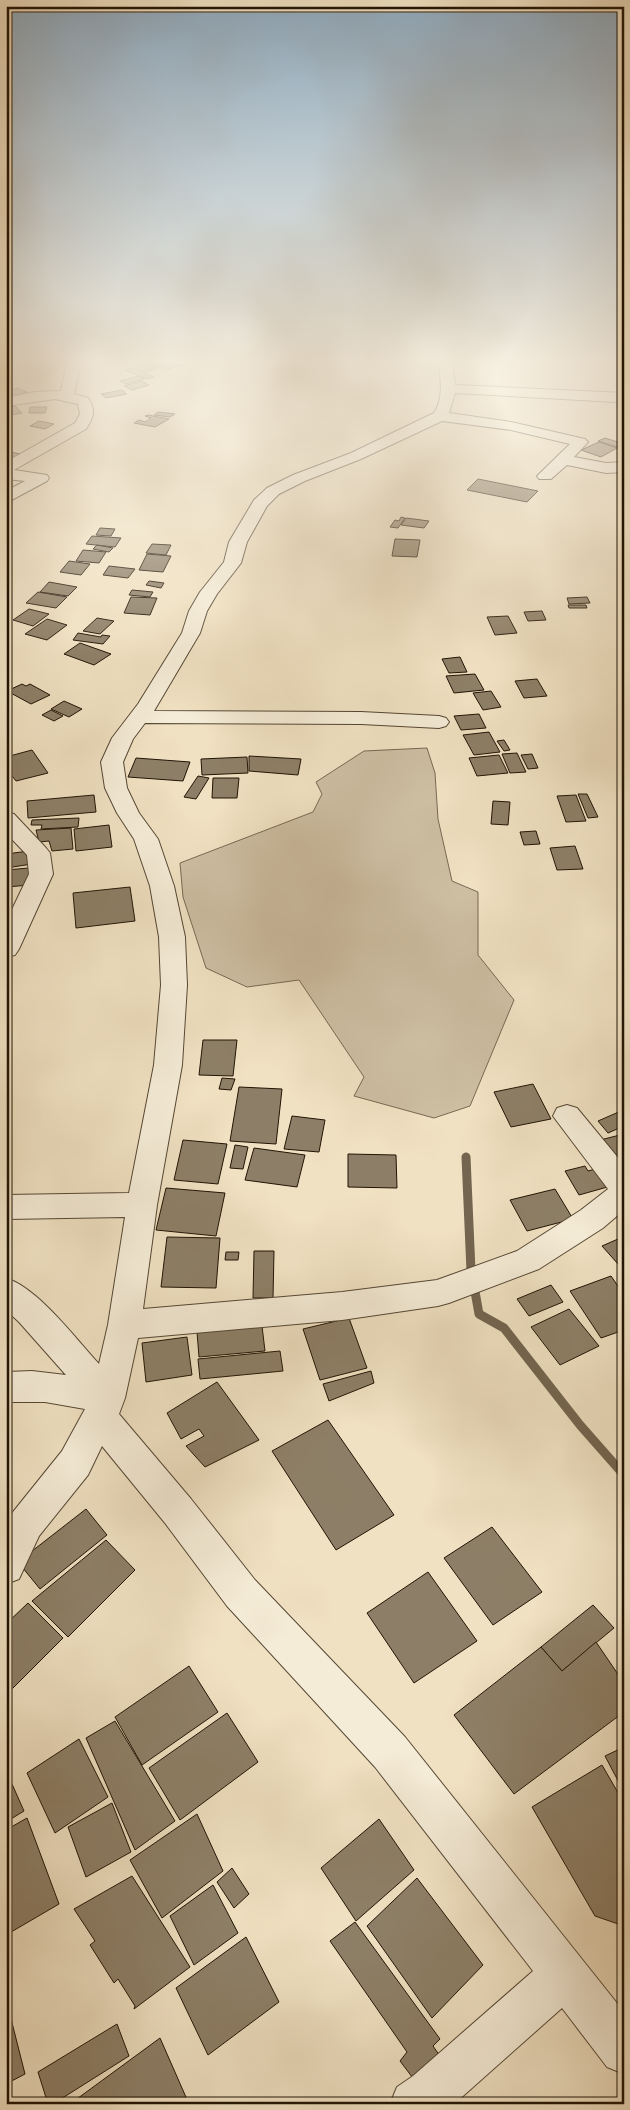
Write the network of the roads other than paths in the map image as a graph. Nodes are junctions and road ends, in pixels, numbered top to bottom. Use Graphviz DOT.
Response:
graph roads {
  1 [pos="21,459"];
  2 [pos="347,459"];
  3 [pos="563,460"];
  4 [pos="624,466"];
  5 [pos="6,468"];
  6 [pos="6,474"];
  7 [pos="545,476"];
  8 [pos="6,498"];
  9 [pos="138,717"];
  10 [pos="439,722"];
  11 [pos="6,819"];
  12 [pos="6,949"];
  13 [pos="567,1116"];
  14 [pos="624,1187"];
  15 [pos="624,1193"];
  16 [pos="142,1205"];
  17 [pos="6,1208"];
  18 [pos="6,1291"];
  19 [pos="124,1325"];
  20 [pos="6,1387"];
  21 [pos="108,1398"];
  22 [pos="16,1525"];
  23 [pos="6,1566"];
  24 [pos="564,1974"];
  25 [pos="624,2050"];
  26 [pos="414,2104"];
  1 -- 5 [label="street"];
  2 -- 9 [label="street"];
  3 -- 4 [label="street"];
  3 -- 7 [label="street"];
  6 -- 8 [label="street"];
  9 -- 10 [label="street"];
  9 -- 16 [label="street"];
  11 -- 12 [label="street"];
  13 -- 14 [label="street"];
  15 -- 19 [label="street"];
  16 -- 17 [label="street"];
  16 -- 19 [label="street"];
  18 -- 21 [label="street"];
  19 -- 21 [label="street"];
  20 -- 21 [label="street"];
  21 -- 22 [label="street"];
  21 -- 24 [label="street"];
  22 -- 23 [label="street"];
  24 -- 25 [label="street"];
  24 -- 26 [label="street"];
}
